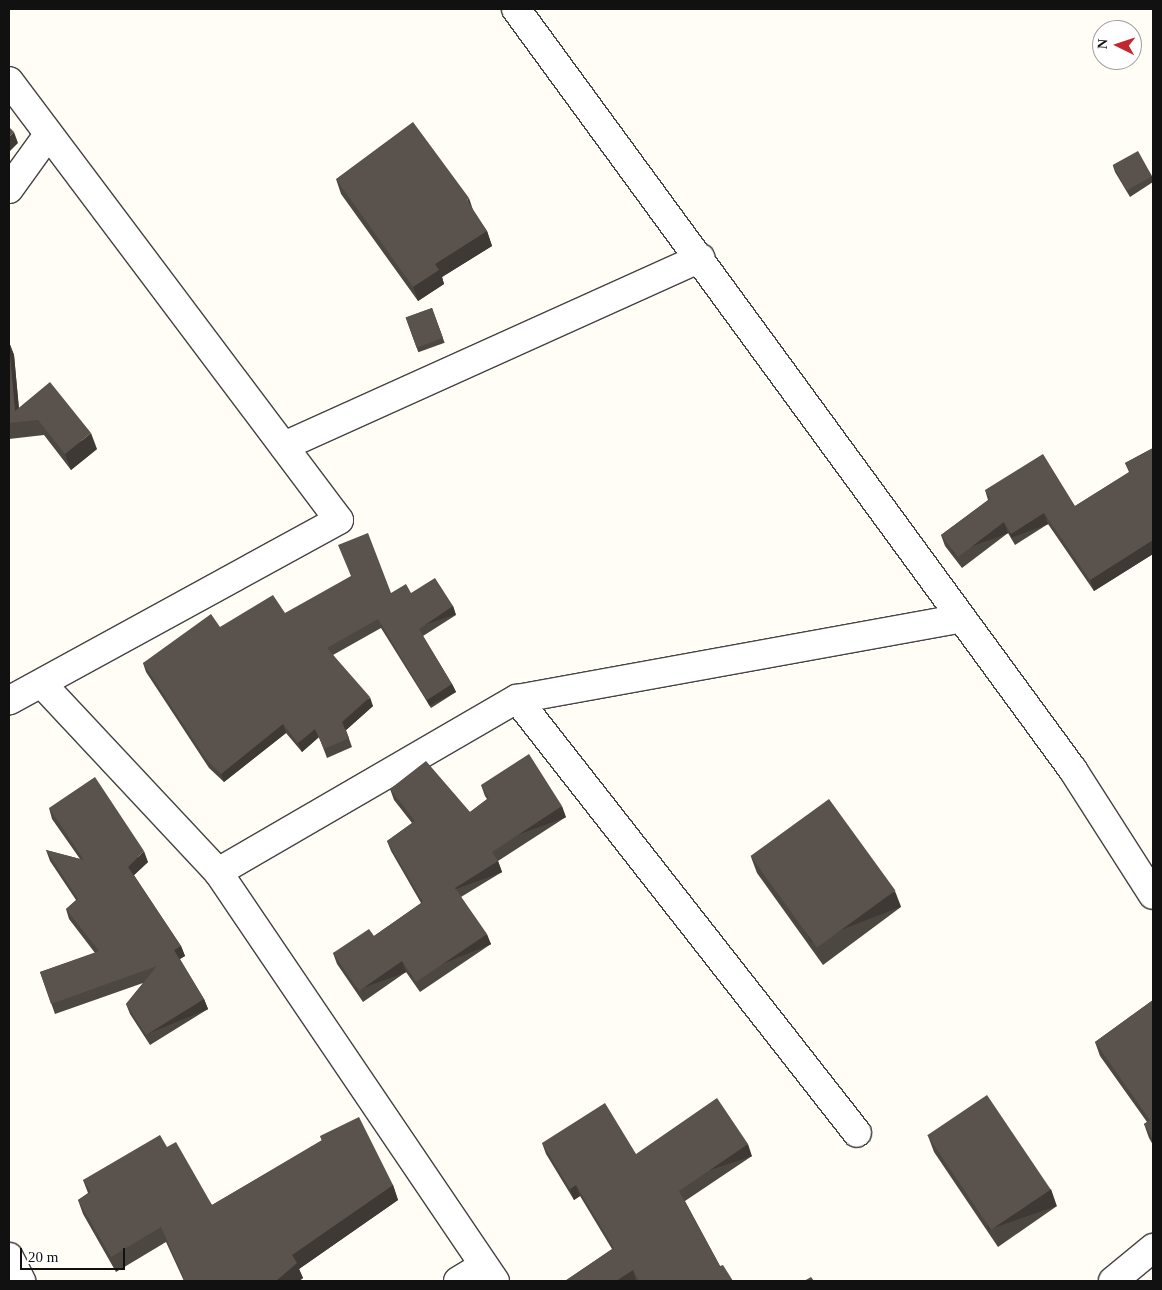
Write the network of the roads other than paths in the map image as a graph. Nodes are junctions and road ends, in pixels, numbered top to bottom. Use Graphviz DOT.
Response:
graph roads {
  1 [pos="516,9"];
  2 [pos="9,81"];
  3 [pos="48,135"];
  4 [pos="9,189"];
  5 [pos="700,258"];
  6 [pos="284,446"];
  7 [pos="961,618"];
  8 [pos="43,685"];
  9 [pos="517,699"];
  10 [pos="9,700"];
  11 [pos="218,872"];
  12 [pos="1153,895"];
  13 [pos="856,1133"];
  14 [pos="1153,1248"];
  15 [pos="9,1256"];
  16 [pos="489,1274"];
  17 [pos="21,1281"];
  18 [pos="458,1281"];
  19 [pos="1113,1281"];
  1 -- 5 [label="street"];
  2 -- 3 [label="street"];
  3 -- 4 [label="street"];
  3 -- 6 [label="street"];
  5 -- 6 [label="street"];
  5 -- 7 [label="street"];
  6 -- 8 [label="street"];
  7 -- 9 [label="street"];
  7 -- 12 [label="street"];
  8 -- 10 [label="street"];
  8 -- 11 [label="street"];
  9 -- 11 [label="street"];
  9 -- 13 [label="street"];
  11 -- 16 [label="street"];
  14 -- 19 [label="street"];
  15 -- 17 [label="street"];
  16 -- 18 [label="street"];
}
